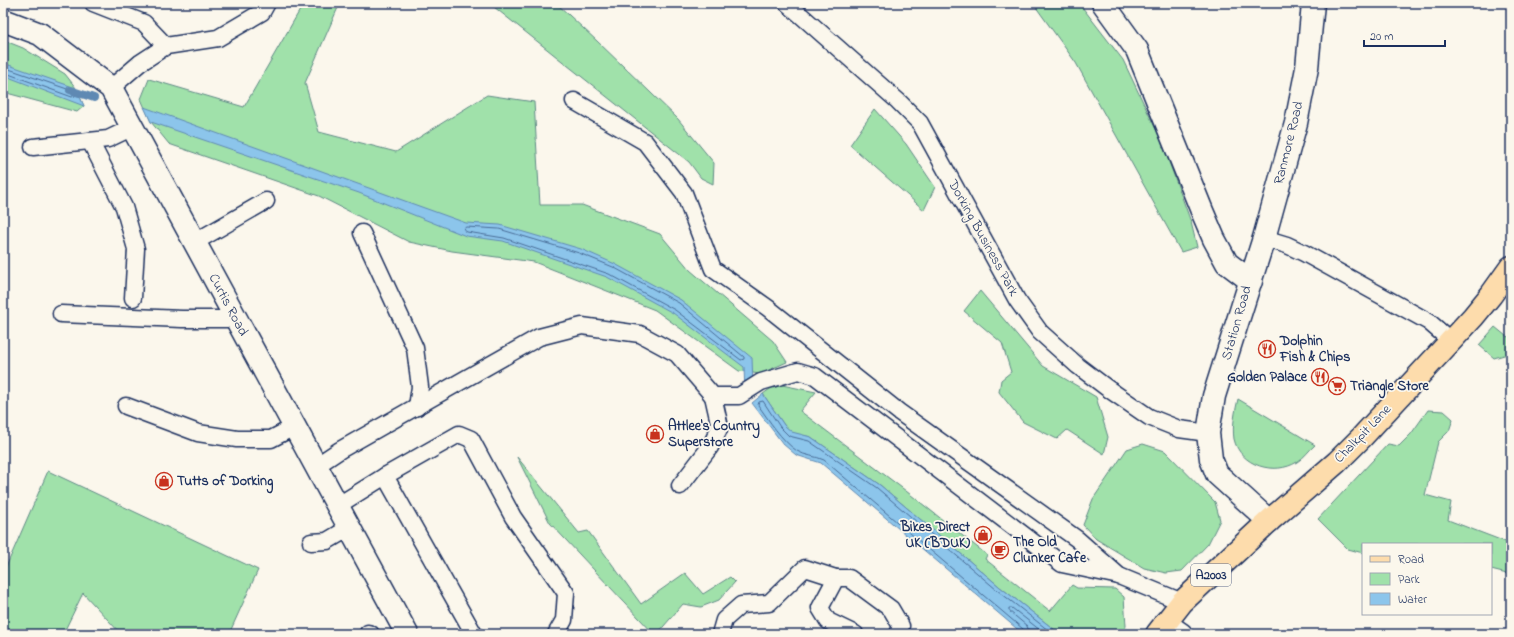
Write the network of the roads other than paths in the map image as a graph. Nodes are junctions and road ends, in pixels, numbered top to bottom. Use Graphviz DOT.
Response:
graph roads {
  1 [pos="93,3"];
  2 [pos="267,3"];
  3 [pos="787,3"];
  4 [pos="1103,3"];
  5 [pos="1313,3"];
  6 [pos="3,20"];
  7 [pos="166,46"];
  8 [pos="111,88"];
  9 [pos="574,101"];
  10 [pos="133,127"];
  11 [pos="90,141"];
  12 [pos="33,147"];
  13 [pos="266,201"];
  14 [pos="362,233"];
  15 [pos="1264,238"];
  16 [pos="195,242"];
  17 [pos="1511,267"];
  18 [pos="1251,281"];
  19 [pos="133,298"];
  20 [pos="61,314"];
  21 [pos="235,319"];
  22 [pos="1451,341"];
  23 [pos="713,396"];
  24 [pos="126,406"];
  25 [pos="418,407"];
  26 [pos="294,427"];
  27 [pos="1208,433"];
  28 [pos="316,466"];
  29 [pos="385,476"];
  30 [pos="680,486"];
  31 [pos="337,506"];
  32 [pos="1269,521"];
  33 [pos="349,528"];
  34 [pos="311,542"];
  35 [pos="1119,576"];
  36 [pos="836,578"];
  37 [pos="1182,602"];
  38 [pos="1168,630"];
  39 [pos="407,634"];
  40 [pos="474,634"];
  41 [pos="556,634"];
  42 [pos="720,634"];
  43 [pos="855,634"];
  44 [pos="898,634"];
  1 -- 7 [label="lane"];
  2 -- 7 [label="lane"];
  3 -- 27 [label="lane, Dorking Business Park"];
  4 -- 18 [label="street, Station Road"];
  5 -- 15 [label="street, Ranmore Road"];
  6 -- 8 [label="street, Curtis Road"];
  7 -- 8 [label="lane"];
  8 -- 10 [label="street, Curtis Road"];
  9 -- 35 [label="lane"];
  10 -- 11 [label="lane"];
  10 -- 16 [label="street, Curtis Road"];
  11 -- 12 [label="lane"];
  11 -- 19 [label="lane"];
  13 -- 16 [label="lane"];
  14 -- 25 [label="lane"];
  15 -- 18 [label="street, Ranmore Road"];
  15 -- 22 [label="lane"];
  16 -- 21 [label="street, Curtis Road"];
  17 -- 22 [label="main road, Chalkpit Lane / A2003"];
  18 -- 27 [label="street, Station Road"];
  20 -- 21 [label="lane"];
  21 -- 26 [label="street, Curtis Road"];
  22 -- 32 [label="main road, Chalkpit Lane / A2003"];
  23 -- 25 [label="lane"];
  23 -- 30 [label="lane"];
  23 -- 35 [label="lane"];
  24 -- 26 [label="lane"];
  25 -- 28 [label="lane"];
  26 -- 28 [label="street, Curtis Road"];
  27 -- 32 [label="street, Station Road"];
  28 -- 31 [label="street, Curtis Road"];
  29 -- 31 [label="lane"];
  29 -- 40 [label="lane"];
  29 -- 41 [label="lane"];
  31 -- 33 [label="street, Curtis Road"];
  32 -- 37 [label="main road, A2003"];
  33 -- 34 [label="lane"];
  33 -- 39 [label="street, Curtis Road"];
  35 -- 37 [label="lane"];
  36 -- 42 [label="lane"];
  36 -- 43 [label="lane"];
  36 -- 44 [label="lane"];
  37 -- 38 [label="main road, A2003"];
}
